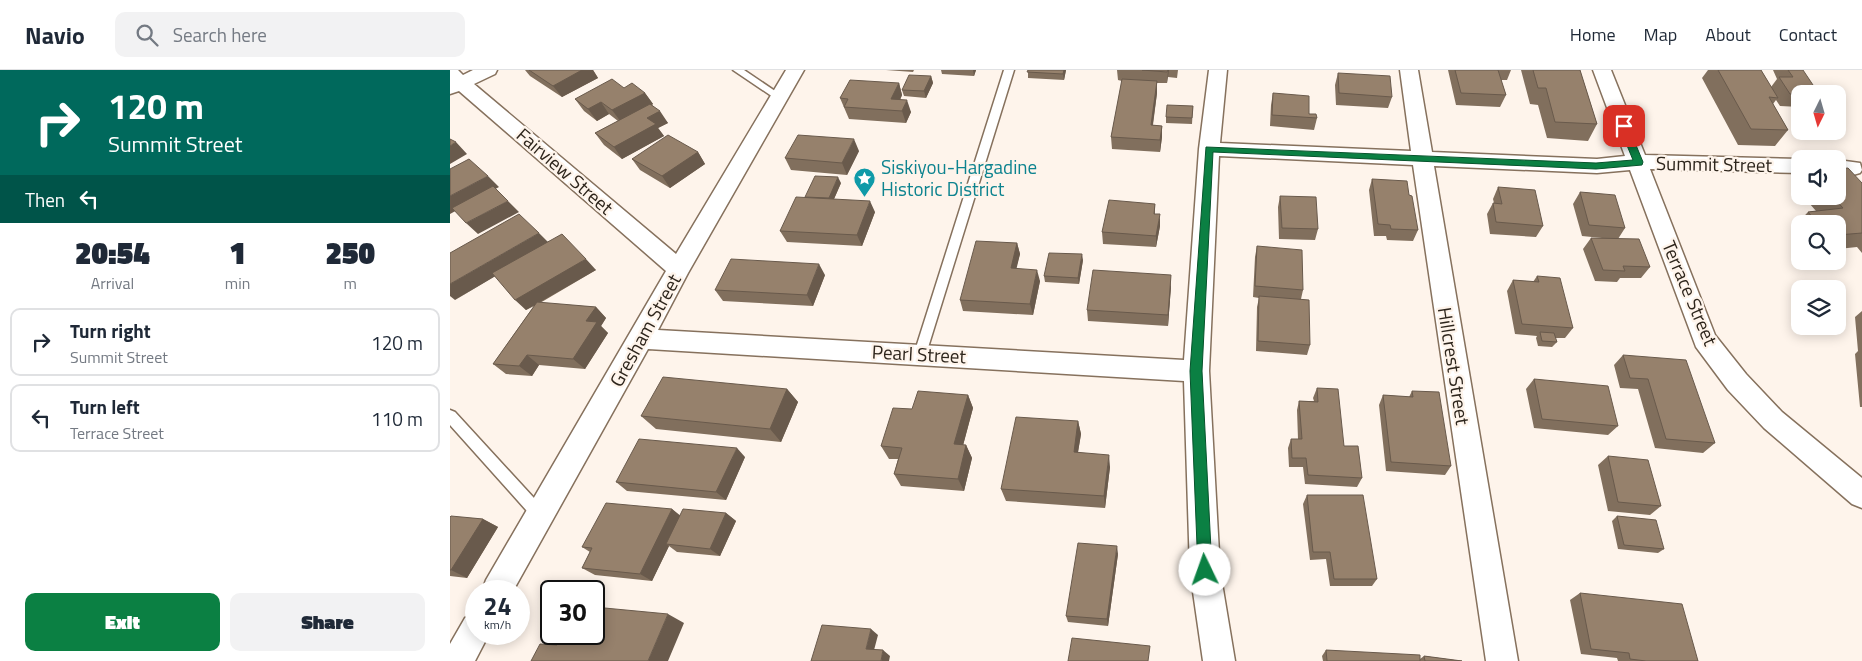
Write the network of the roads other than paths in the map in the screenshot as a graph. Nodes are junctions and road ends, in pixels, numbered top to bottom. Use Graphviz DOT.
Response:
graph roads {
  1 [pos="488,70"];
  2 [pos="738,70"];
  3 [pos="796,70"];
  4 [pos="1009,70"];
  5 [pos="1218,70"];
  6 [pos="1409,70"];
  7 [pos="1602,70"];
  8 [pos="454,81"];
  9 [pos="779,97"];
  10 [pos="1209,149"];
  11 [pos="1423,158"];
  12 [pos="1638,162"];
  13 [pos="1791,166"];
  14 [pos="679,269"];
  15 [pos="641,339"];
  16 [pos="920,354"];
  17 [pos="1196,371"];
  18 [pos="450,416"];
  19 [pos="1862,495"];
  20 [pos="540,516"];
  21 [pos="503,580"];
  22 [pos="467,645"];
  23 [pos="458,661"];
  24 [pos="1219,661"];
  25 [pos="1502,661"];
  1 -- 8 [label="street"];
  2 -- 9 [label="lane"];
  3 -- 9 [label="street, Gresham Street"];
  4 -- 16 [label="lane"];
  5 -- 10 [label="street"];
  6 -- 11 [label="street, Hillcrest Street"];
  7 -- 12 [label="street, Terrace Street"];
  8 -- 14 [label="street, Fairview Street"];
  9 -- 14 [label="street, Gresham Street"];
  10 -- 11 [label="street, Summit Street"];
  10 -- 17 [label="street"];
  11 -- 12 [label="street, Summit Street"];
  11 -- 25 [label="street, Hillcrest Street"];
  12 -- 13 [label="street, Summit Street"];
  12 -- 19 [label="street, Terrace Street"];
  14 -- 15 [label="street, Gresham Street"];
  15 -- 16 [label="street, Pearl Street"];
  15 -- 20 [label="street, Gresham Street"];
  16 -- 17 [label="street, Pearl Street"];
  17 -- 24 [label="street"];
  18 -- 20 [label="lane"];
  20 -- 21 [label="street, Gresham Street"];
  22 -- 23 [label="street"];
}
